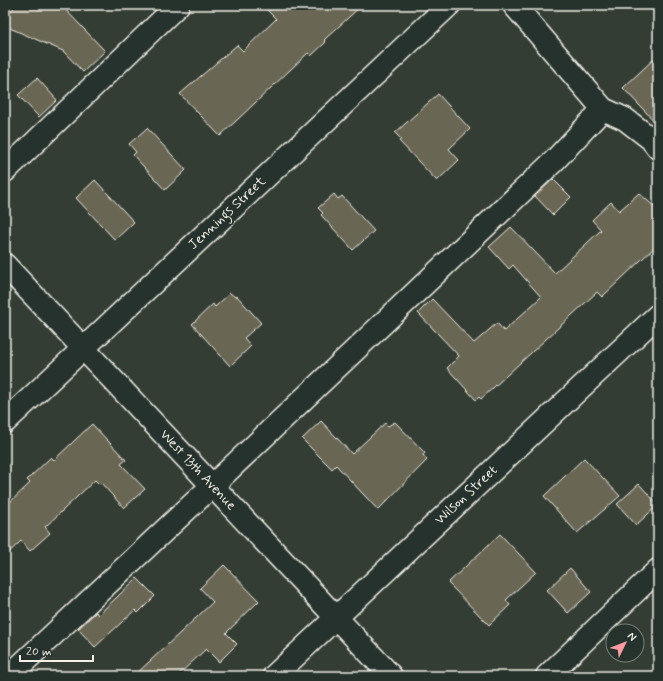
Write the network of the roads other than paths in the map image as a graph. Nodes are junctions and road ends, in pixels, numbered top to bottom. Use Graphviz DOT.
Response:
graph roads {
  1 [pos="178,5"];
  2 [pos="449,5"];
  3 [pos="514,5"];
  4 [pos="604,109"];
  5 [pos="658,148"];
  6 [pos="5,171"];
  7 [pos="5,265"];
  8 [pos="658,315"];
  9 [pos="84,348"];
  10 [pos="5,422"];
  11 [pos="213,486"];
  12 [pos="658,570"];
  13 [pos="336,618"];
  14 [pos="9,676"];
  15 [pos="274,676"];
  16 [pos="391,676"];
  17 [pos="547,676"];
  1 -- 6 [label="street"];
  2 -- 9 [label="street, Jennings Street"];
  3 -- 4 [label="street"];
  4 -- 5 [label="street"];
  4 -- 11 [label="street"];
  7 -- 9 [label="street, West 13th Avenue"];
  8 -- 13 [label="street, Wilson Street"];
  9 -- 10 [label="street, Jennings Street"];
  9 -- 11 [label="street, West 13th Avenue"];
  11 -- 13 [label="street, West 13th Avenue"];
  11 -- 14 [label="street"];
  12 -- 17 [label="street"];
  13 -- 15 [label="street, Wilson Street"];
  13 -- 16 [label="street, West 13th Avenue"];
}
